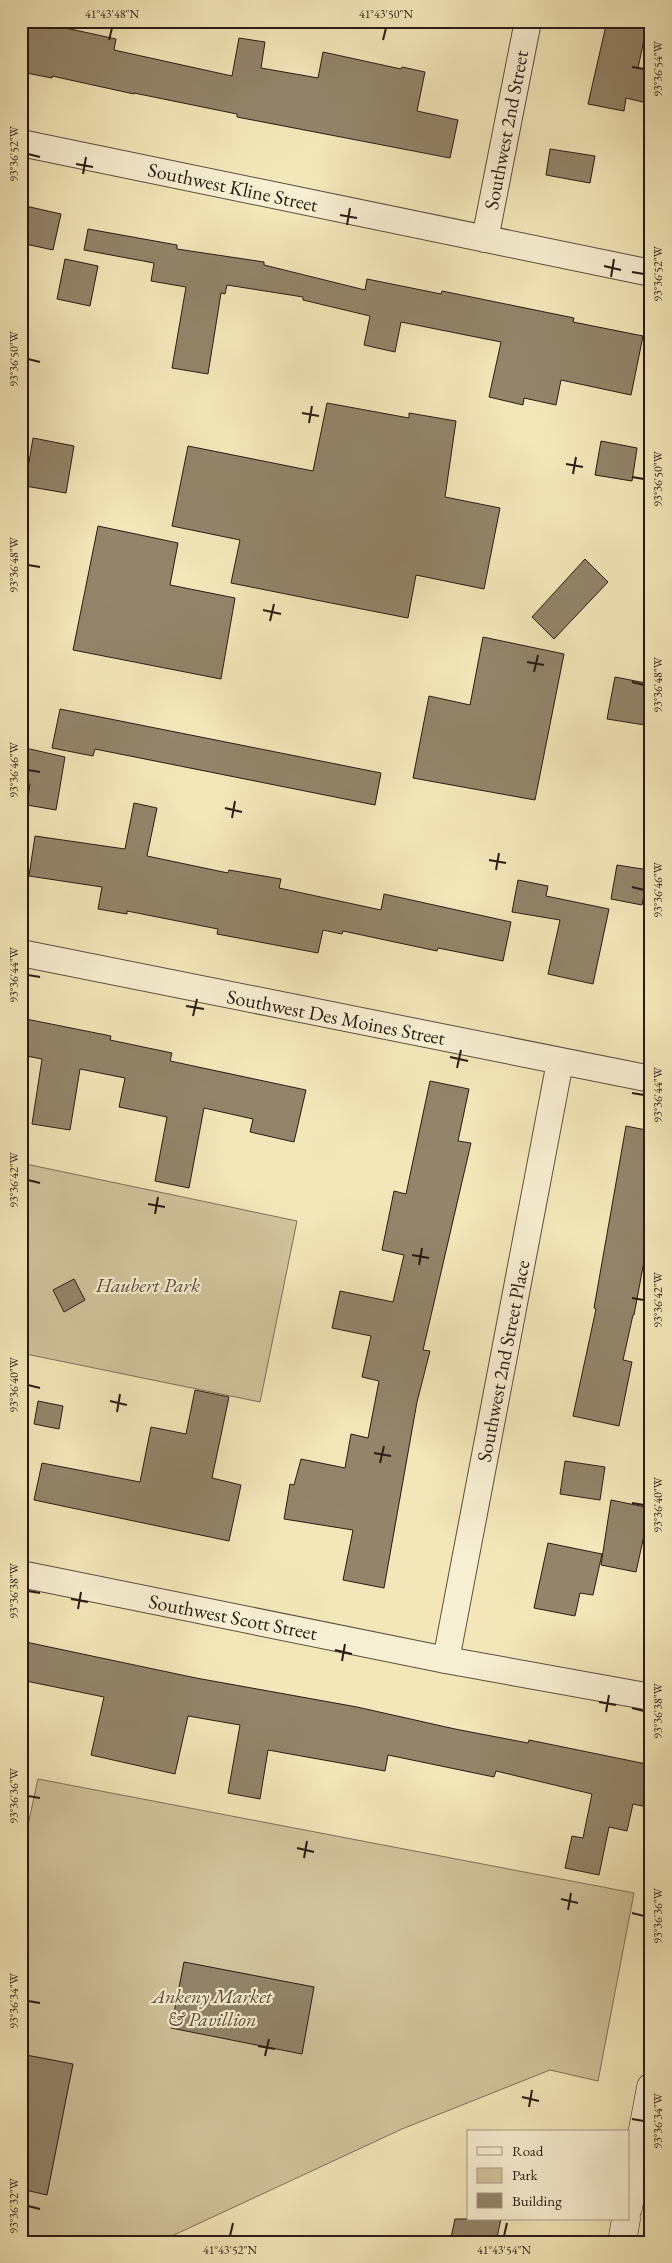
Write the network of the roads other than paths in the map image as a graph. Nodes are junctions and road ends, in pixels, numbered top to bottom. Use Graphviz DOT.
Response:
graph roads {
  1 [pos="528,21"];
  2 [pos="21,143"];
  3 [pos="485,239"];
  4 [pos="651,273"];
  5 [pos="21,953"];
  6 [pos="560,1062"];
  7 [pos="651,1079"];
  8 [pos="21,1574"];
  9 [pos="446,1660"];
  10 [pos="651,1698"];
  11 [pos="651,2087"];
  12 [pos="630,2197"];
  13 [pos="626,2220"];
  14 [pos="622,2242"];
  1 -- 3 [label="street, Southwest 2nd Street"];
  2 -- 3 [label="street, Southwest Kline Street"];
  3 -- 4 [label="street, Southwest Kline Street"];
  5 -- 6 [label="street, Southwest Des Moines Street"];
  6 -- 7 [label="street, Southwest Des Moines Street"];
  6 -- 9 [label="street, Southwest 2nd Street Place"];
  8 -- 9 [label="street, Southwest Scott Street"];
  9 -- 10 [label="street, Southwest Scott Street"];
  11 -- 12 [label="main road"];
  13 -- 14 [label="main road"];
}
